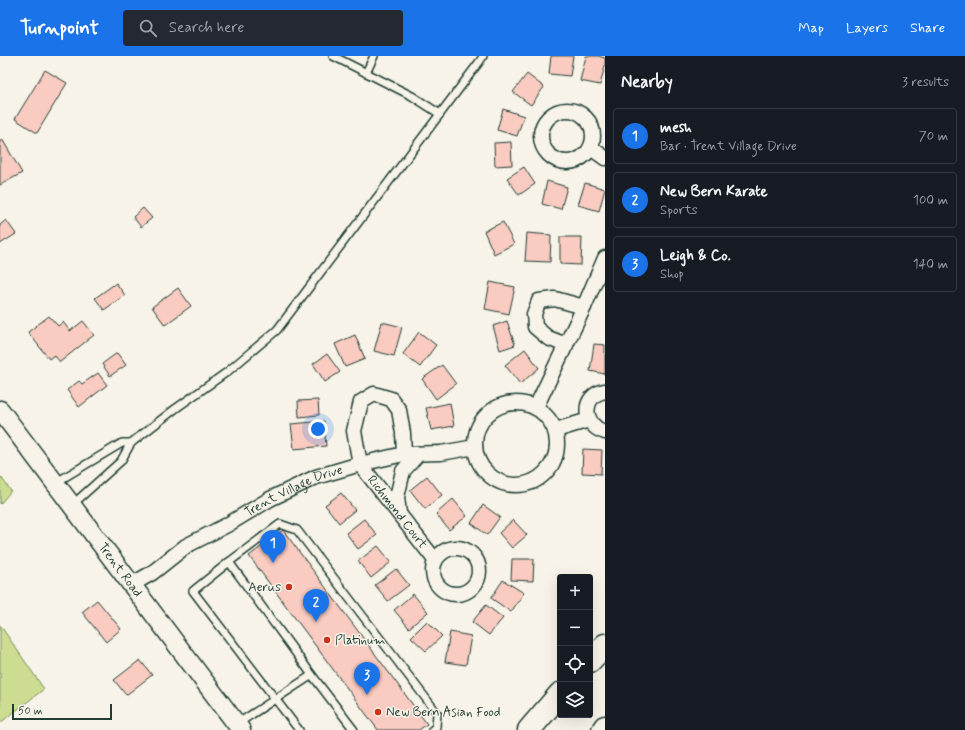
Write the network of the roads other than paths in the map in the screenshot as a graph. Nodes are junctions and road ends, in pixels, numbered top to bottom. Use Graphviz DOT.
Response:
graph roads {
  1 [pos="333,56"];
  2 [pos="374,56"];
  3 [pos="484,56"];
  4 [pos="366,73"];
  5 [pos="440,114"];
  6 [pos="599,134"];
  7 [pos="591,148"];
  8 [pos="605,158"];
  9 [pos="605,258"];
  10 [pos="584,308"];
  11 [pos="566,345"];
  12 [pos="605,391"];
  13 [pos="536,407"];
  14 [pos="0,410"];
  15 [pos="589,420"];
  16 [pos="556,430"];
  17 [pos="605,432"];
  18 [pos="131,443"];
  19 [pos="475,447"];
  20 [pos="404,454"];
  21 [pos="418,454"];
  22 [pos="360,464"];
  23 [pos="55,483"];
  24 [pos="72,506"];
  25 [pos="400,514"];
  26 [pos="435,560"];
  27 [pos="229,562"];
  28 [pos="131,585"];
  29 [pos="605,644"];
  30 [pos="593,658"];
  31 [pos="312,675"];
  32 [pos="557,697"];
  33 [pos="276,699"];
  34 [pos="239,727"];
  35 [pos="605,727"];
  36 [pos="299,730"];
  37 [pos="354,730"];
  38 [pos="432,730"];
  39 [pos="529,730"];
  40 [pos="603,730"];
  1 -- 4 [label="lane"];
  2 -- 4 [label="lane"];
  3 -- 5 [label="lane"];
  4 -- 5 [label="lane"];
  5 -- 18 [label="lane"];
  6 -- 7 [label="street"];
  6 -- 7 [label="street"];
  7 -- 8 [label="street"];
  9 -- 10 [label="street"];
  10 -- 11 [label="street"];
  10 -- 11 [label="street"];
  11 -- 13 [label="street"];
  12 -- 15 [label="street"];
  13 -- 16 [label="street"];
  13 -- 19 [label="street"];
  14 -- 23 [label="street, Trent Road"];
  15 -- 16 [label="street"];
  15 -- 17 [label="street"];
  16 -- 19 [label="street"];
  18 -- 23 [label="lane"];
  18 -- 24 [label="lane"];
  19 -- 21 [label="street, Trent Village Drive"];
  20 -- 21 [label="street, Trent Village Drive"];
  20 -- 22 [label="street, Trent Village Drive"];
  20 -- 22 [label="street"];
  21 -- 25 [label="street"];
  22 -- 25 [label="street, Richmond Court"];
  22 -- 28 [label="street, Trent Village Drive"];
  23 -- 24 [label="street, Trent Road"];
  24 -- 28 [label="street, Trent Road"];
  25 -- 26 [label="street, Richmond Court"];
  27 -- 31 [label="lane"];
  27 -- 33 [label="lane"];
  27 -- 38 [label="lane"];
  28 -- 34 [label="street, Trent Road"];
  29 -- 30 [label="highway"];
  31 -- 33 [label="lane"];
  31 -- 37 [label="lane"];
  32 -- 39 [label="highway"];
  33 -- 34 [label="lane"];
  33 -- 36 [label="lane"];
  35 -- 40 [label="highway"];
}
